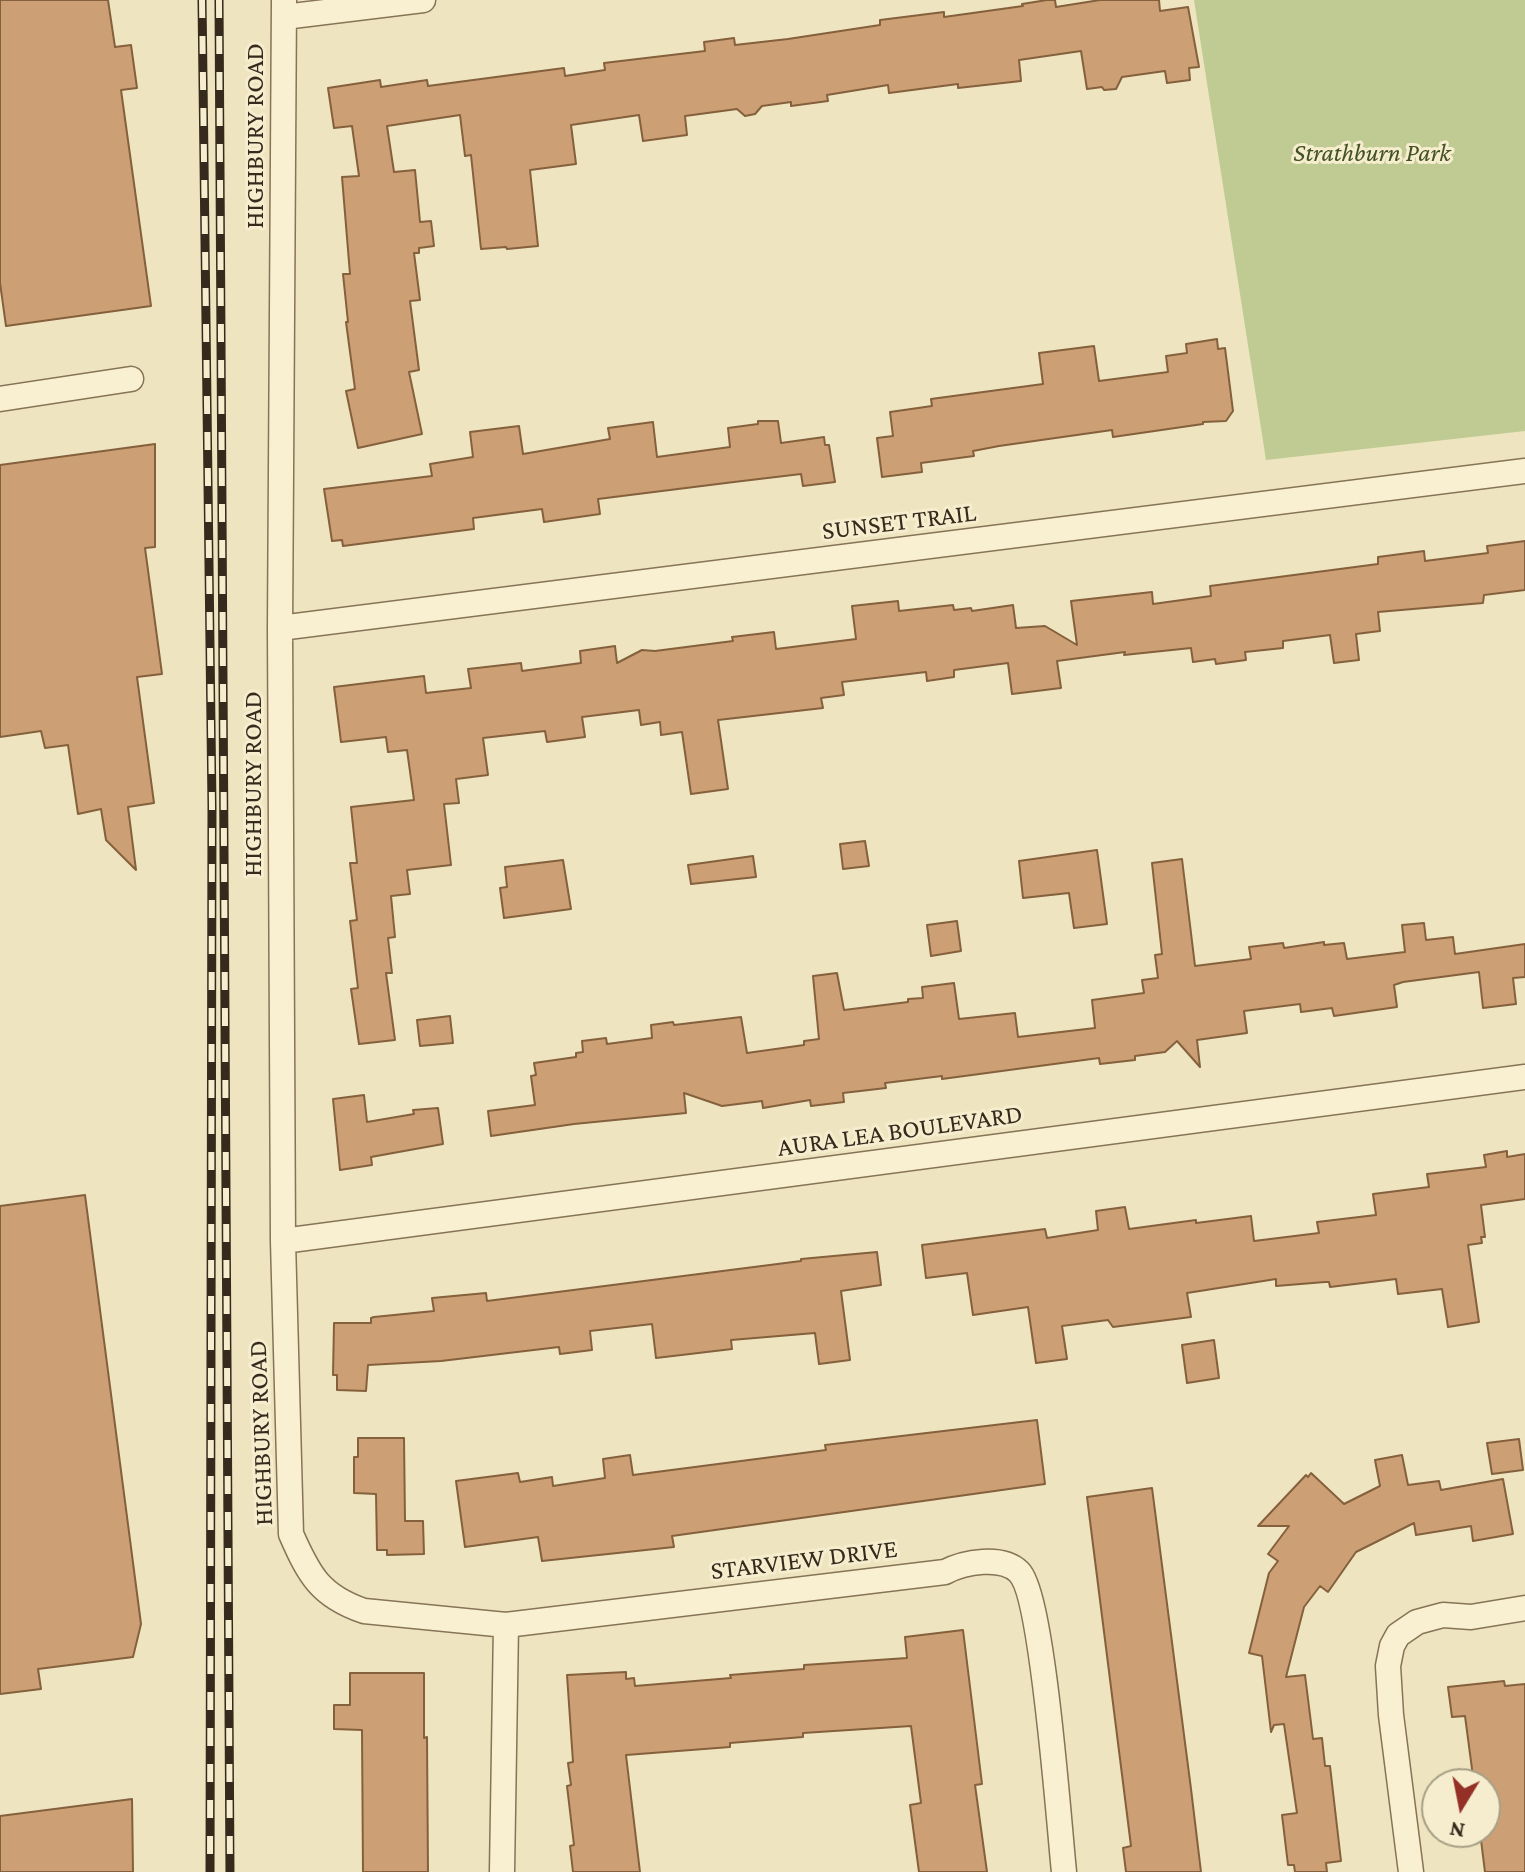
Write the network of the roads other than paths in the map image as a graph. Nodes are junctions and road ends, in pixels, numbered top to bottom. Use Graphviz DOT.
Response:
graph roads {
  1 [pos="423,0"];
  2 [pos="284,9"];
  3 [pos="131,379"];
  4 [pos="0,399"];
  5 [pos="1525,471"];
  6 [pos="280,628"];
  7 [pos="1525,1077"];
  8 [pos="283,1241"];
  9 [pos="305,1565"];
  10 [pos="1525,1608"];
  11 [pos="506,1625"];
  12 [pos="502,1872"];
  13 [pos="1064,1872"];
  14 [pos="1411,1872"];
  1 -- 2 [label="street"];
  2 -- 6 [label="street, HIGHBURY ROAD"];
  3 -- 4 [label="street"];
  5 -- 6 [label="street, SUNSET TRAIL"];
  6 -- 8 [label="street, HIGHBURY ROAD"];
  7 -- 8 [label="street, AURA LEA BOULEVARD"];
  8 -- 9 [label="street, HIGHBURY ROAD"];
  9 -- 11 [label="street, STARVIEW DRIVE"];
  10 -- 14 [label="street"];
  11 -- 12 [label="street"];
  11 -- 13 [label="street, STARVIEW DRIVE"];
}
